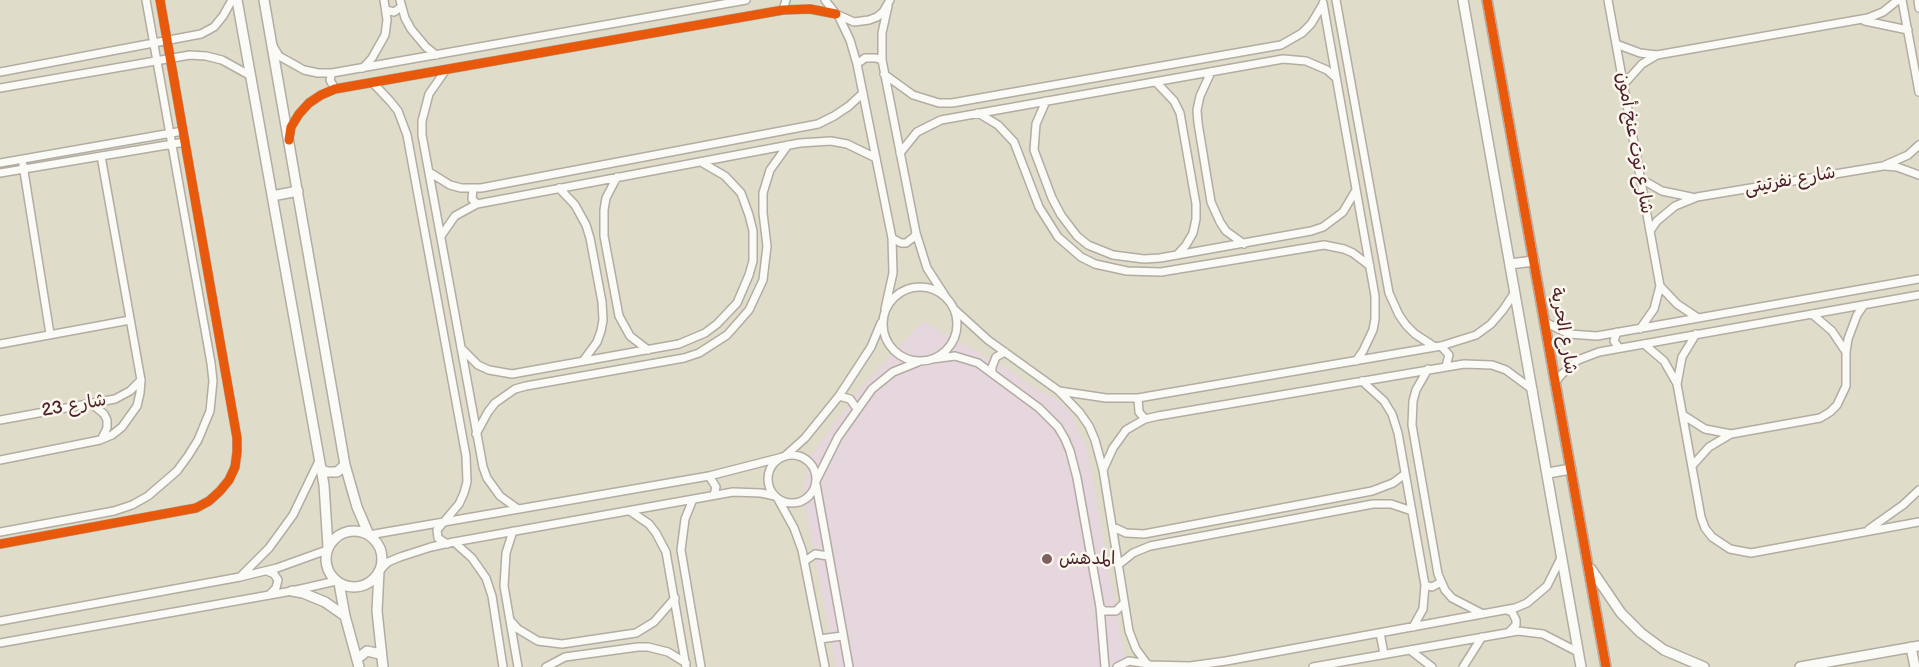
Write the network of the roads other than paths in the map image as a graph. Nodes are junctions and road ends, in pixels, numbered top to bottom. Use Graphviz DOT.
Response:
graph roads {
  1 [pos="146,0"];
  2 [pos="160,0"];
  3 [pos="232,0"];
  4 [pos="237,0"];
  5 [pos="264,0"];
  6 [pos="384,0"];
  7 [pos="746,0"];
  8 [pos="786,0"];
  9 [pos="825,0"];
  10 [pos="1336,0"];
  11 [pos="1464,0"];
  12 [pos="1487,0"];
  13 [pos="1608,0"];
  14 [pos="1898,0"];
  15 [pos="1902,0"];
  16 [pos="1917,0"];
  17 [pos="890,2"];
  18 [pos="1323,2"];
  19 [pos="401,3"];
  20 [pos="1919,8"];
  21 [pos="386,10"];
  22 [pos="783,10"];
  23 [pos="837,15"];
  24 [pos="1860,20"];
  25 [pos="631,21"];
  26 [pos="1908,30"];
  27 [pos="634,36"];
  28 [pos="167,42"];
  29 [pos="154,44"];
  30 [pos="272,44"];
  31 [pos="1616,44"];
  32 [pos="1281,45"];
  33 [pos="436,55"];
  34 [pos="1657,55"];
  35 [pos="170,57"];
  36 [pos="157,59"];
  37 [pos="1283,59"];
  38 [pos="882,60"];
  39 [pos="857,64"];
  40 [pos="363,68"];
  41 [pos="444,71"];
  42 [pos="0,72"];
  43 [pos="1131,72"];
  44 [pos="1211,72"];
  45 [pos="332,73"];
  46 [pos="884,74"];
  47 [pos="251,76"];
  48 [pos="1336,78"];
  49 [pos="1156,82"];
  50 [pos="373,83"];
  51 [pos="1624,84"];
  52 [pos="1133,85"];
  53 [pos="0,88"];
  54 [pos="335,89"];
  55 [pos="1919,92"];
  56 [pos="862,93"];
  57 [pos="1046,101"];
  58 [pos="952,103"];
  59 [pos="978,113"];
  60 [pos="955,117"];
  61 [pos="1198,123"];
  62 [pos="1184,126"];
  63 [pos="797,129"];
  64 [pos="183,131"];
  65 [pos="170,134"];
  66 [pos="1360,134"];
  67 [pos="1346,137"];
  68 [pos="289,140"];
  69 [pos="185,142"];
  70 [pos="800,143"];
  71 [pos="172,144"];
  72 [pos="788,145"];
  73 [pos="1919,145"];
  74 [pos="1034,150"];
  75 [pos="900,153"];
  76 [pos="1020,153"];
  77 [pos="101,156"];
  78 [pos="876,158"];
  79 [pos="22,159"];
  80 [pos="701,162"];
  81 [pos="0,163"];
  82 [pos="1883,166"];
  83 [pos="24,169"];
  84 [pos="429,172"];
  85 [pos="0,173"];
  86 [pos="1919,174"];
  87 [pos="617,177"];
  88 [pos="1641,179"];
  89 [pos="559,188"];
  90 [pos="473,189"];
  91 [pos="1356,190"];
  92 [pos="298,191"];
  93 [pos="272,196"];
  94 [pos="1697,197"];
  95 [pos="1211,202"];
  96 [pos="477,204"];
  97 [pos="1196,204"];
  98 [pos="763,213"];
  99 [pos="749,215"];
  100 [pos="1311,231"];
  101 [pos="1650,231"];
  102 [pos="916,234"];
  103 [pos="441,236"];
  104 [pos="604,236"];
  105 [pos="590,238"];
  106 [pos="892,238"];
  107 [pos="1244,244"];
  108 [pos="1313,245"];
  109 [pos="1113,255"];
  110 [pos="1176,255"];
  111 [pos="1534,261"];
  112 [pos="1510,264"];
  113 [pos="1370,266"];
  114 [pos="1110,268"];
  115 [pos="1917,278"];
  116 [pos="1660,286"];
  117 [pos="1515,292"];
  118 [pos="1389,293"];
  119 [pos="1375,296"];
  120 [pos="1917,296"];
  121 [pos="615,299"];
  122 [pos="947,299"];
  123 [pos="452,302"];
  124 [pos="602,302"];
  125 [pos="439,304"];
  126 [pos="1864,305"];
  127 [pos="1769,306"];
  128 [pos="885,309"];
  129 [pos="954,309"];
  130 [pos="1812,314"];
  131 [pos="727,315"];
  132 [pos="1698,318"];
  133 [pos="130,320"];
  134 [pos="882,321"];
  135 [pos="1772,321"];
  136 [pos="1545,322"];
  137 [pos="739,324"];
  138 [pos="1640,328"];
  139 [pos="1617,332"];
  140 [pos="50,334"];
  141 [pos="1696,334"];
  142 [pos="0,344"];
  143 [pos="1644,344"];
  144 [pos="1438,346"];
  145 [pos="461,348"];
  146 [pos="1619,348"];
  147 [pos="648,350"];
  148 [pos="1005,352"];
  149 [pos="1846,352"];
  150 [pos="932,359"];
  151 [pos="584,361"];
  152 [pos="920,361"];
  153 [pos="1356,361"];
  154 [pos="1446,366"];
  155 [pos="1428,369"];
  156 [pos="524,372"];
  157 [pos="992,372"];
  158 [pos="141,380"];
  159 [pos="1362,381"];
  160 [pos="1556,383"];
  161 [pos="1677,384"];
  162 [pos="526,386"];
  163 [pos="1533,390"];
  164 [pos="1059,391"];
  165 [pos="839,396"];
  166 [pos="1138,398"];
  167 [pos="92,404"];
  168 [pos="857,409"];
  169 [pos="1683,416"];
  170 [pos="1145,419"];
  171 [pos="0,420"];
  172 [pos="1412,425"];
  173 [pos="1397,428"];
  174 [pos="476,434"];
  175 [pos="1731,434"];
  176 [pos="100,440"];
  177 [pos="784,457"];
  178 [pos="320,459"];
  179 [pos="0,460"];
  180 [pos="345,465"];
  181 [pos="1692,466"];
  182 [pos="483,467"];
  183 [pos="1571,469"];
  184 [pos="322,470"];
  185 [pos="467,470"];
  186 [pos="1103,470"];
  187 [pos="1548,473"];
  188 [pos="1405,474"];
  189 [pos="709,476"];
  190 [pos="816,482"];
  191 [pos="1919,490"];
  192 [pos="714,495"];
  193 [pos="776,497"];
  194 [pos="693,499"];
  195 [pos="518,509"];
  196 [pos="630,511"];
  197 [pos="1412,511"];
  198 [pos="443,522"];
  199 [pos="1919,522"];
  200 [pos="1113,526"];
  201 [pos="26,527"];
  202 [pos="513,531"];
  203 [pos="0,532"];
  204 [pos="1864,532"];
  205 [pos="369,535"];
  206 [pos="29,538"];
  207 [pos="0,543"];
  208 [pos="451,543"];
  209 [pos="328,548"];
  210 [pos="681,550"];
  211 [pos="666,552"];
  212 [pos="828,556"];
  213 [pos="1562,558"];
  214 [pos="805,561"];
  215 [pos="1588,564"];
  216 [pos="1118,565"];
  217 [pos="267,571"];
  218 [pos="380,571"];
  219 [pos="240,577"];
  220 [pos="338,582"];
  221 [pos="1441,582"];
  222 [pos="1425,585"];
  223 [pos="504,586"];
  224 [pos="490,589"];
  225 [pos="292,591"];
  226 [pos="270,594"];
  227 [pos="675,598"];
  228 [pos="1124,603"];
  229 [pos="1100,607"];
  230 [pos="1507,610"];
  231 [pos="1483,614"];
  232 [pos="345,616"];
  233 [pos="510,620"];
  234 [pos="0,621"];
  235 [pos="1413,627"];
  236 [pos="1509,632"];
  237 [pos="636,633"];
  238 [pos="1380,633"];
  239 [pos="842,636"];
  240 [pos="1482,637"];
  241 [pos="820,639"];
  242 [pos="0,644"];
  243 [pos="562,644"];
  244 [pos="1915,646"];
  245 [pos="638,647"];
  246 [pos="1410,650"];
  247 [pos="1578,652"];
  248 [pos="380,654"];
  249 [pos="1384,654"];
  250 [pos="565,657"];
  251 [pos="358,663"];
  252 [pos="1224,664"];
  253 [pos="686,665"];
  254 [pos="1149,665"];
  255 [pos="1607,666"];
  256 [pos="383,667"];
  257 [pos="503,667"];
  258 [pos="518,667"];
  259 [pos="546,667"];
  260 [pos="701,667"];
  261 [pos="825,667"];
  262 [pos="849,667"];
  263 [pos="1105,667"];
  264 [pos="1117,667"];
  265 [pos="1314,667"];
  266 [pos="1432,667"];
  267 [pos="1463,667"];
  268 [pos="1581,667"];
  269 [pos="1704,667"];
  270 [pos="1800,667"];
  271 [pos="1915,667"];
  1 -- 29 [label="street"];
  2 -- 28 [label="street"];
  3 -- 28 [label="street"];
  4 -- 47 [label="street"];
  5 -- 30 [label="street"];
  6 -- 21 [label="street"];
  7 -- 25 [label="street"];
  8 -- 22 [label="street"];
  9 -- 23 [label="street"];
  10 -- 66 [label="street"];
  11 -- 112 [label="street"];
  12 -- 111 [label="street, شارع الحرية"];
  13 -- 31 [label="street, شارع توت عنخ أمون"];
  14 -- 24 [label="street"];
  15 -- 26 [label="street"];
  16 -- 20 [label="street"];
  17 -- 23 [label="street"];
  17 -- 38 [label="street"];
  18 -- 32 [label="street"];
  18 -- 48 [label="street"];
  19 -- 21 [label="street"];
  19 -- 33 [label="street"];
  21 -- 40 [label="street"];
  22 -- 23 [label="street"];
  22 -- 27 [label="street"];
  23 -- 39 [label="street"];
  24 -- 26 [label="street"];
  24 -- 34 [label="street"];
  25 -- 27 [label="street"];
  25 -- 33 [label="street"];
  26 -- 55 [label="street"];
  27 -- 41 [label="street"];
  28 -- 29 [label="street"];
  28 -- 35 [label="street"];
  29 -- 36 [label="street"];
  29 -- 42 [label="street"];
  30 -- 45 [label="street"];
  30 -- 68 [label="street"];
  31 -- 34 [label="street"];
  31 -- 51 [label="street, شارع توت عنخ أمون"];
  32 -- 37 [label="street"];
  32 -- 43 [label="street"];
  33 -- 40 [label="street"];
  34 -- 51 [label="street"];
  35 -- 36 [label="street"];
  35 -- 47 [label="street"];
  35 -- 64 [label="street"];
  36 -- 53 [label="street"];
  36 -- 65 [label="street"];
  37 -- 44 [label="street"];
  37 -- 48 [label="street"];
  38 -- 39 [label="street"];
  38 -- 46 [label="street"];
  39 -- 56 [label="street"];
  40 -- 45 [label="street"];
  41 -- 50 [label="street"];
  41 -- 84 [label="street"];
  43 -- 52 [label="street"];
  43 -- 58 [label="street"];
  44 -- 49 [label="street"];
  44 -- 61 [label="street"];
  45 -- 54 [label="street"];
  46 -- 58 [label="street"];
  46 -- 75 [label="street"];
  47 -- 93 [label="street"];
  48 -- 67 [label="street"];
  49 -- 52 [label="street"];
  49 -- 62 [label="street"];
  50 -- 54 [label="street"];
  50 -- 125 [label="street"];
  51 -- 88 [label="street, شارع توت عنخ أمون"];
  52 -- 57 [label="street"];
  54 -- 68 [label="street"];
  56 -- 63 [label="street"];
  56 -- 78 [label="street"];
  57 -- 59 [label="street"];
  57 -- 74 [label="street"];
  58 -- 60 [label="street"];
  59 -- 60 [label="street"];
  59 -- 76 [label="street"];
  60 -- 75 [label="street"];
  61 -- 62 [label="street"];
  61 -- 95 [label="street"];
  62 -- 97 [label="street"];
  63 -- 70 [label="street"];
  63 -- 90 [label="street"];
  64 -- 65 [label="street"];
  64 -- 69 [label="street"];
  65 -- 71 [label="street"];
  65 -- 79 [label="street"];
  66 -- 67 [label="street"];
  66 -- 118 [label="street"];
  67 -- 91 [label="street"];
  68 -- 92 [label="street"];
  69 -- 71 [label="street"];
  69 -- 206 [label="street"];
  70 -- 72 [label="street"];
  70 -- 78 [label="street"];
  71 -- 77 [label="street"];
  71 -- 201 [label="street"];
  72 -- 80 [label="street"];
  72 -- 98 [label="street"];
  73 -- 82 [label="street, شارع نفرتيتى"];
  74 -- 76 [label="street"];
  74 -- 109 [label="street"];
  75 -- 102 [label="street"];
  76 -- 114 [label="street"];
  77 -- 83 [label="street"];
  77 -- 133 [label="street"];
  78 -- 106 [label="street"];
  79 -- 81 [label="street"];
  79 -- 83 [label="street"];
  80 -- 87 [label="street"];
  80 -- 99 [label="street"];
  82 -- 86 [label="street, شارع نفرتيتى"];
  82 -- 94 [label="street, شارع نفرتيتى"];
  83 -- 85 [label="street"];
  83 -- 140 [label="street"];
  84 -- 90 [label="street"];
  84 -- 103 [label="street"];
  87 -- 89 [label="street"];
  87 -- 104 [label="street"];
  88 -- 94 [label="street, شارع نفرتيتى"];
  88 -- 101 [label="street, شارع توت عنخ أمون"];
  89 -- 96 [label="street"];
  89 -- 105 [label="street"];
  90 -- 96 [label="street"];
  91 -- 100 [label="street"];
  91 -- 113 [label="street"];
  92 -- 93 [label="street"];
  92 -- 180 [label="street"];
  93 -- 178 [label="street"];
  94 -- 101 [label="street, شارع نفرتيتى"];
  95 -- 97 [label="street"];
  95 -- 107 [label="street"];
  96 -- 103 [label="street"];
  97 -- 110 [label="street"];
  98 -- 99 [label="street"];
  98 -- 137 [label="street"];
  99 -- 131 [label="street"];
  100 -- 107 [label="street"];
  100 -- 108 [label="street"];
  101 -- 116 [label="street, شارع توت عنخ أمون"];
  102 -- 106 [label="street"];
  102 -- 122 [label="street"];
  103 -- 123 [label="street"];
  104 -- 105 [label="street"];
  104 -- 121 [label="street"];
  105 -- 124 [label="street"];
  106 -- 128 [label="street"];
  107 -- 110 [label="street"];
  108 -- 113 [label="street"];
  108 -- 114 [label="street"];
  109 -- 110 [label="street"];
  109 -- 114 [label="street"];
  111 -- 112 [label="street"];
  111 -- 136 [label="street, شارع الحرية"];
  112 -- 117 [label="street"];
  113 -- 119 [label="street"];
  115 -- 127 [label="street"];
  116 -- 132 [label="street"];
  116 -- 138 [label="street, شارع توت عنخ أمون"];
  117 -- 144 [label="street"];
  117 -- 163 [label="street"];
  118 -- 119 [label="street"];
  118 -- 144 [label="street"];
  119 -- 153 [label="street"];
  120 -- 126 [label="street"];
  121 -- 124 [label="street"];
  121 -- 147 [label="street"];
  122 -- 128 [label="street"];
  122 -- 129 [label="street"];
  123 -- 125 [label="street"];
  123 -- 145 [label="street"];
  124 -- 151 [label="street"];
  125 -- 185 [label="street"];
  126 -- 130 [label="street"];
  126 -- 149 [label="street"];
  127 -- 132 [label="street"];
  127 -- 135 [label="street"];
  128 -- 134 [label="street"];
  129 -- 148 [label="street"];
  129 -- 150 [label="street"];
  130 -- 135 [label="street"];
  130 -- 149 [label="street"];
  131 -- 137 [label="street"];
  131 -- 147 [label="street"];
  132 -- 138 [label="street"];
  133 -- 140 [label="street"];
  133 -- 158 [label="street"];
  134 -- 152 [label="street"];
  134 -- 165 [label="street"];
  135 -- 141 [label="street"];
  136 -- 139 [label="street"];
  136 -- 160 [label="street, شارع الحرية"];
  137 -- 162 [label="street"];
  138 -- 139 [label="street"];
  139 -- 146 [label="street"];
  140 -- 142 [label="street"];
  141 -- 143 [label="street"];
  141 -- 161 [label="street"];
  143 -- 146 [label="street"];
  143 -- 161 [label="street"];
  144 -- 153 [label="street"];
  144 -- 154 [label="street"];
  145 -- 156 [label="street"];
  145 -- 174 [label="street"];
  146 -- 160 [label="street"];
  147 -- 151 [label="street"];
  148 -- 157 [label="street"];
  148 -- 164 [label="street"];
  149 -- 175 [label="street"];
  150 -- 152 [label="street"];
  150 -- 157 [label="street"];
  151 -- 156 [label="street"];
  152 -- 168 [label="street"];
  153 -- 166 [label="street"];
  154 -- 155 [label="street"];
  154 -- 163 [label="street"];
  155 -- 159 [label="street"];
  155 -- 172 [label="street"];
  156 -- 162 [label="street"];
  157 -- 229 [label="street"];
  158 -- 167 [label="street, شارع 23"];
  158 -- 176 [label="street, شارع 23"];
  159 -- 170 [label="street"];
  159 -- 173 [label="street"];
  160 -- 183 [label="street, شارع الحرية"];
  161 -- 169 [label="street"];
  162 -- 174 [label="street"];
  163 -- 187 [label="street"];
  164 -- 166 [label="street"];
  164 -- 186 [label="street"];
  165 -- 168 [label="street"];
  165 -- 177 [label="street"];
  166 -- 170 [label="street"];
  167 -- 171 [label="street, شارع 23"];
  167 -- 176 [label="street"];
  168 -- 190 [label="street"];
  169 -- 175 [label="street"];
  169 -- 181 [label="street"];
  170 -- 186 [label="street"];
  172 -- 173 [label="street"];
  172 -- 221 [label="street"];
  173 -- 188 [label="street"];
  174 -- 182 [label="street"];
  175 -- 181 [label="street"];
  176 -- 179 [label="street, شارع 23"];
  177 -- 189 [label="street"];
  177 -- 190 [label="street"];
  177 -- 193 [label="street"];
  178 -- 184 [label="street"];
  178 -- 219 [label="street"];
  180 -- 184 [label="street"];
  180 -- 205 [label="street"];
  181 -- 204 [label="street"];
  182 -- 185 [label="street"];
  182 -- 195 [label="street"];
  183 -- 187 [label="street"];
  183 -- 215 [label="street, شارع الحرية"];
  184 -- 209 [label="street"];
  185 -- 198 [label="street"];
  186 -- 200 [label="street"];
  187 -- 213 [label="street"];
  188 -- 197 [label="street"];
  188 -- 200 [label="street"];
  189 -- 192 [label="street"];
  189 -- 195 [label="street"];
  190 -- 193 [label="street"];
  190 -- 212 [label="street"];
  191 -- 204 [label="street"];
  192 -- 193 [label="street"];
  192 -- 194 [label="street"];
  193 -- 214 [label="street"];
  194 -- 196 [label="street"];
  194 -- 210 [label="street"];
  195 -- 198 [label="street"];
  196 -- 202 [label="street"];
  196 -- 211 [label="street"];
  197 -- 216 [label="street"];
  197 -- 222 [label="street"];
  198 -- 205 [label="street"];
  198 -- 208 [label="street"];
  199 -- 204 [label="street"];
  200 -- 216 [label="street"];
  201 -- 203 [label="street"];
  201 -- 206 [label="street"];
  202 -- 208 [label="street"];
  202 -- 223 [label="street"];
  205 -- 209 [label="street"];
  205 -- 218 [label="street"];
  206 -- 207 [label="street"];
  208 -- 218 [label="street"];
  208 -- 224 [label="street"];
  209 -- 217 [label="street"];
  209 -- 220 [label="street"];
  210 -- 211 [label="street"];
  210 -- 260 [label="street"];
  211 -- 227 [label="street"];
  212 -- 214 [label="street"];
  212 -- 239 [label="street"];
  213 -- 230 [label="street"];
  213 -- 247 [label="street"];
  214 -- 241 [label="street"];
  215 -- 255 [label="street, شارع الحرية"];
  215 -- 269 [label="street"];
  216 -- 228 [label="street"];
  217 -- 219 [label="street"];
  217 -- 226 [label="street"];
  218 -- 220 [label="street"];
  218 -- 248 [label="street"];
  219 -- 234 [label="street"];
  220 -- 225 [label="street"];
  220 -- 232 [label="street"];
  221 -- 222 [label="street"];
  221 -- 231 [label="street"];
  222 -- 235 [label="street"];
  223 -- 224 [label="street"];
  223 -- 233 [label="street"];
  224 -- 257 [label="street"];
  225 -- 226 [label="street"];
  225 -- 232 [label="street"];
  226 -- 242 [label="street"];
  227 -- 237 [label="street"];
  227 -- 253 [label="street"];
  228 -- 229 [label="street"];
  228 -- 254 [label="street"];
  229 -- 263 [label="street"];
  230 -- 231 [label="street"];
  230 -- 236 [label="street"];
  231 -- 235 [label="street"];
  232 -- 251 [label="street"];
  233 -- 243 [label="street"];
  233 -- 258 [label="street"];
  235 -- 238 [label="street"];
  236 -- 240 [label="street"];
  236 -- 247 [label="street"];
  237 -- 243 [label="street"];
  237 -- 245 [label="street"];
  238 -- 249 [label="street"];
  238 -- 252 [label="street"];
  239 -- 241 [label="street"];
  239 -- 262 [label="street"];
  240 -- 246 [label="street"];
  240 -- 267 [label="street"];
  241 -- 261 [label="street"];
  243 -- 250 [label="street"];
  244 -- 270 [label="street"];
  244 -- 271 [label="street"];
  245 -- 250 [label="street"];
  245 -- 253 [label="street"];
  246 -- 249 [label="street"];
  246 -- 266 [label="street"];
  247 -- 268 [label="street"];
  248 -- 251 [label="street"];
  248 -- 256 [label="street"];
  249 -- 265 [label="street"];
  250 -- 259 [label="street"];
  252 -- 254 [label="street"];
  254 -- 264 [label="street"];
}
